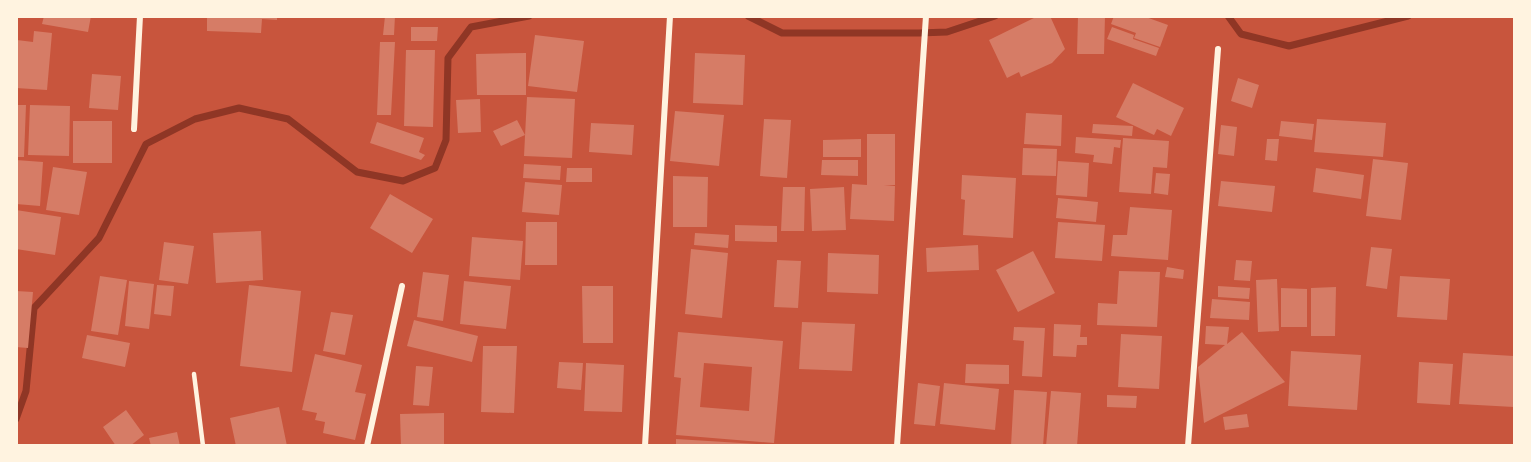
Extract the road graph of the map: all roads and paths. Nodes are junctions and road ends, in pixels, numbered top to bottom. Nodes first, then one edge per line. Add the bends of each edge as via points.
1 (140, 16) edge
2 (670, 16) edge
3 (926, 17) edge
4 (1218, 49) dead end
5 (134, 129) dead end
6 (402, 286) dead end
7 (194, 375) dead end
8 (203, 446) edge
9 (367, 446) edge
10 (645, 446) edge
11 (897, 446) edge
12 (1188, 446) edge

1 - 5 street
2 - 10 street
3 - 11 street
4 - 12 street
6 - 9 street
7 - 8 lane

